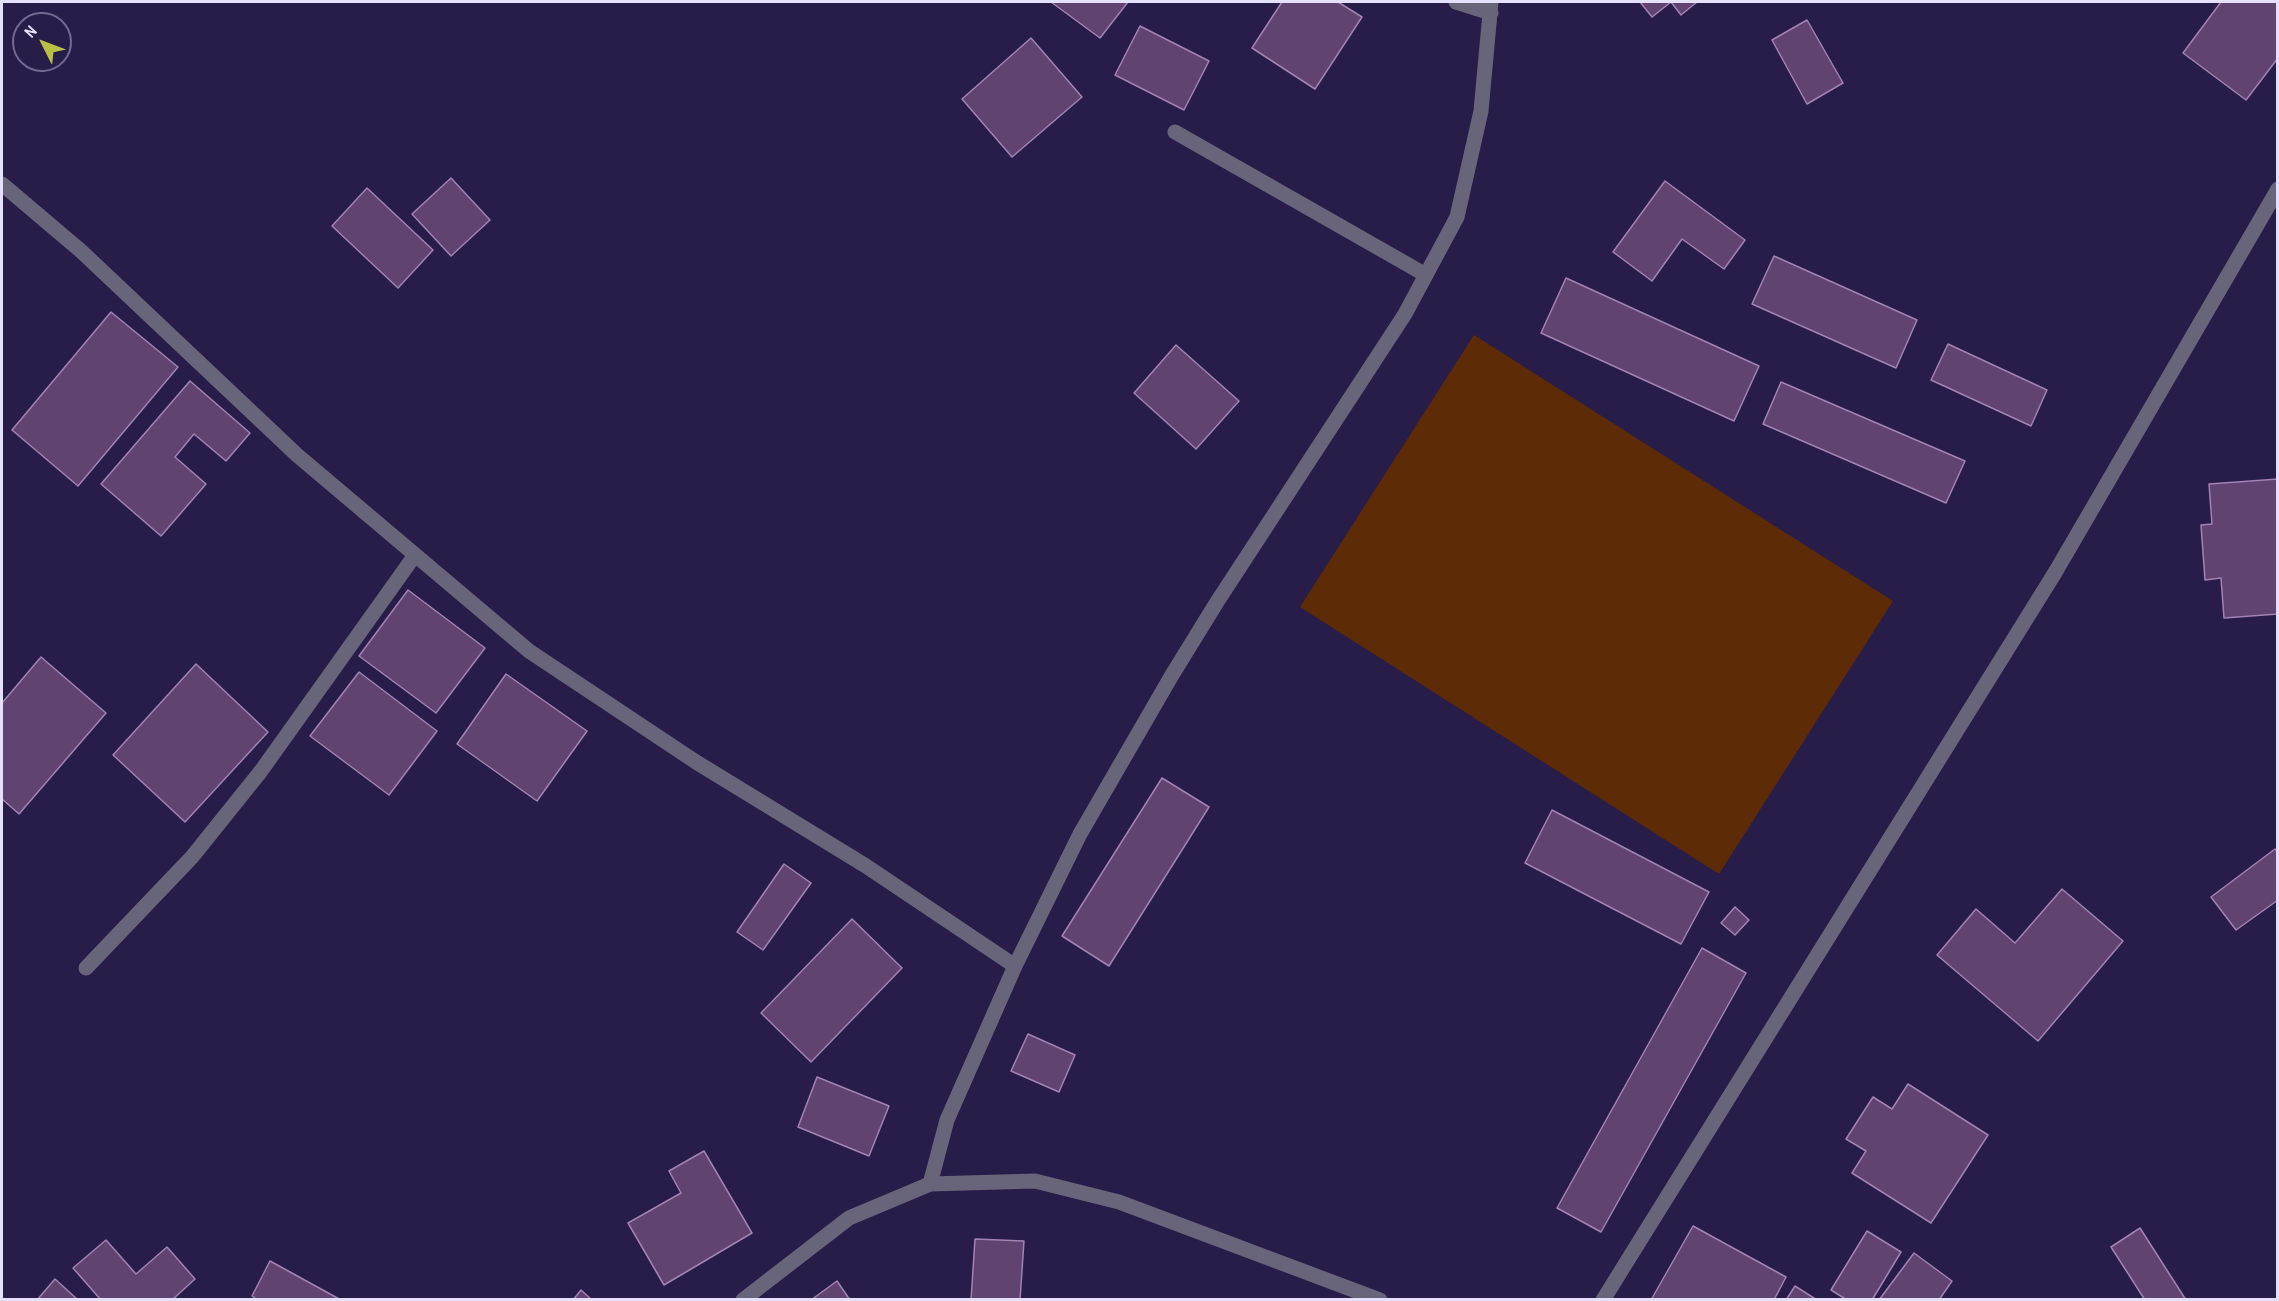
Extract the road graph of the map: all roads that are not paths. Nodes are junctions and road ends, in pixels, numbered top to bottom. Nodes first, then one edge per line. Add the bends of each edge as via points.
1 (1456, 2) edge
2 (1491, 7) edge
3 (1176, 132) dead end
4 (2, 184) edge
5 (2277, 189) edge
6 (1426, 276) junction
7 (415, 555) junction
8 (1015, 966) junction
9 (86, 968) dead end
10 (930, 1184) junction
11 (743, 1299) edge
12 (1380, 1299) edge
13 (1603, 1299) edge

1 - 2 street
2 - 6 street via 1481,111 1457,217
3 - 6 street
4 - 7 street via 81,251 297,455
5 - 13 street via 2056,571
6 - 8 street via 1172,675 1080,834
7 - 8 street via 529,651
7 - 9 street via 261,771 192,857
8 - 10 street via 947,1120
10 - 11 street via 849,1218
10 - 12 street via 1035,1181 1119,1202

